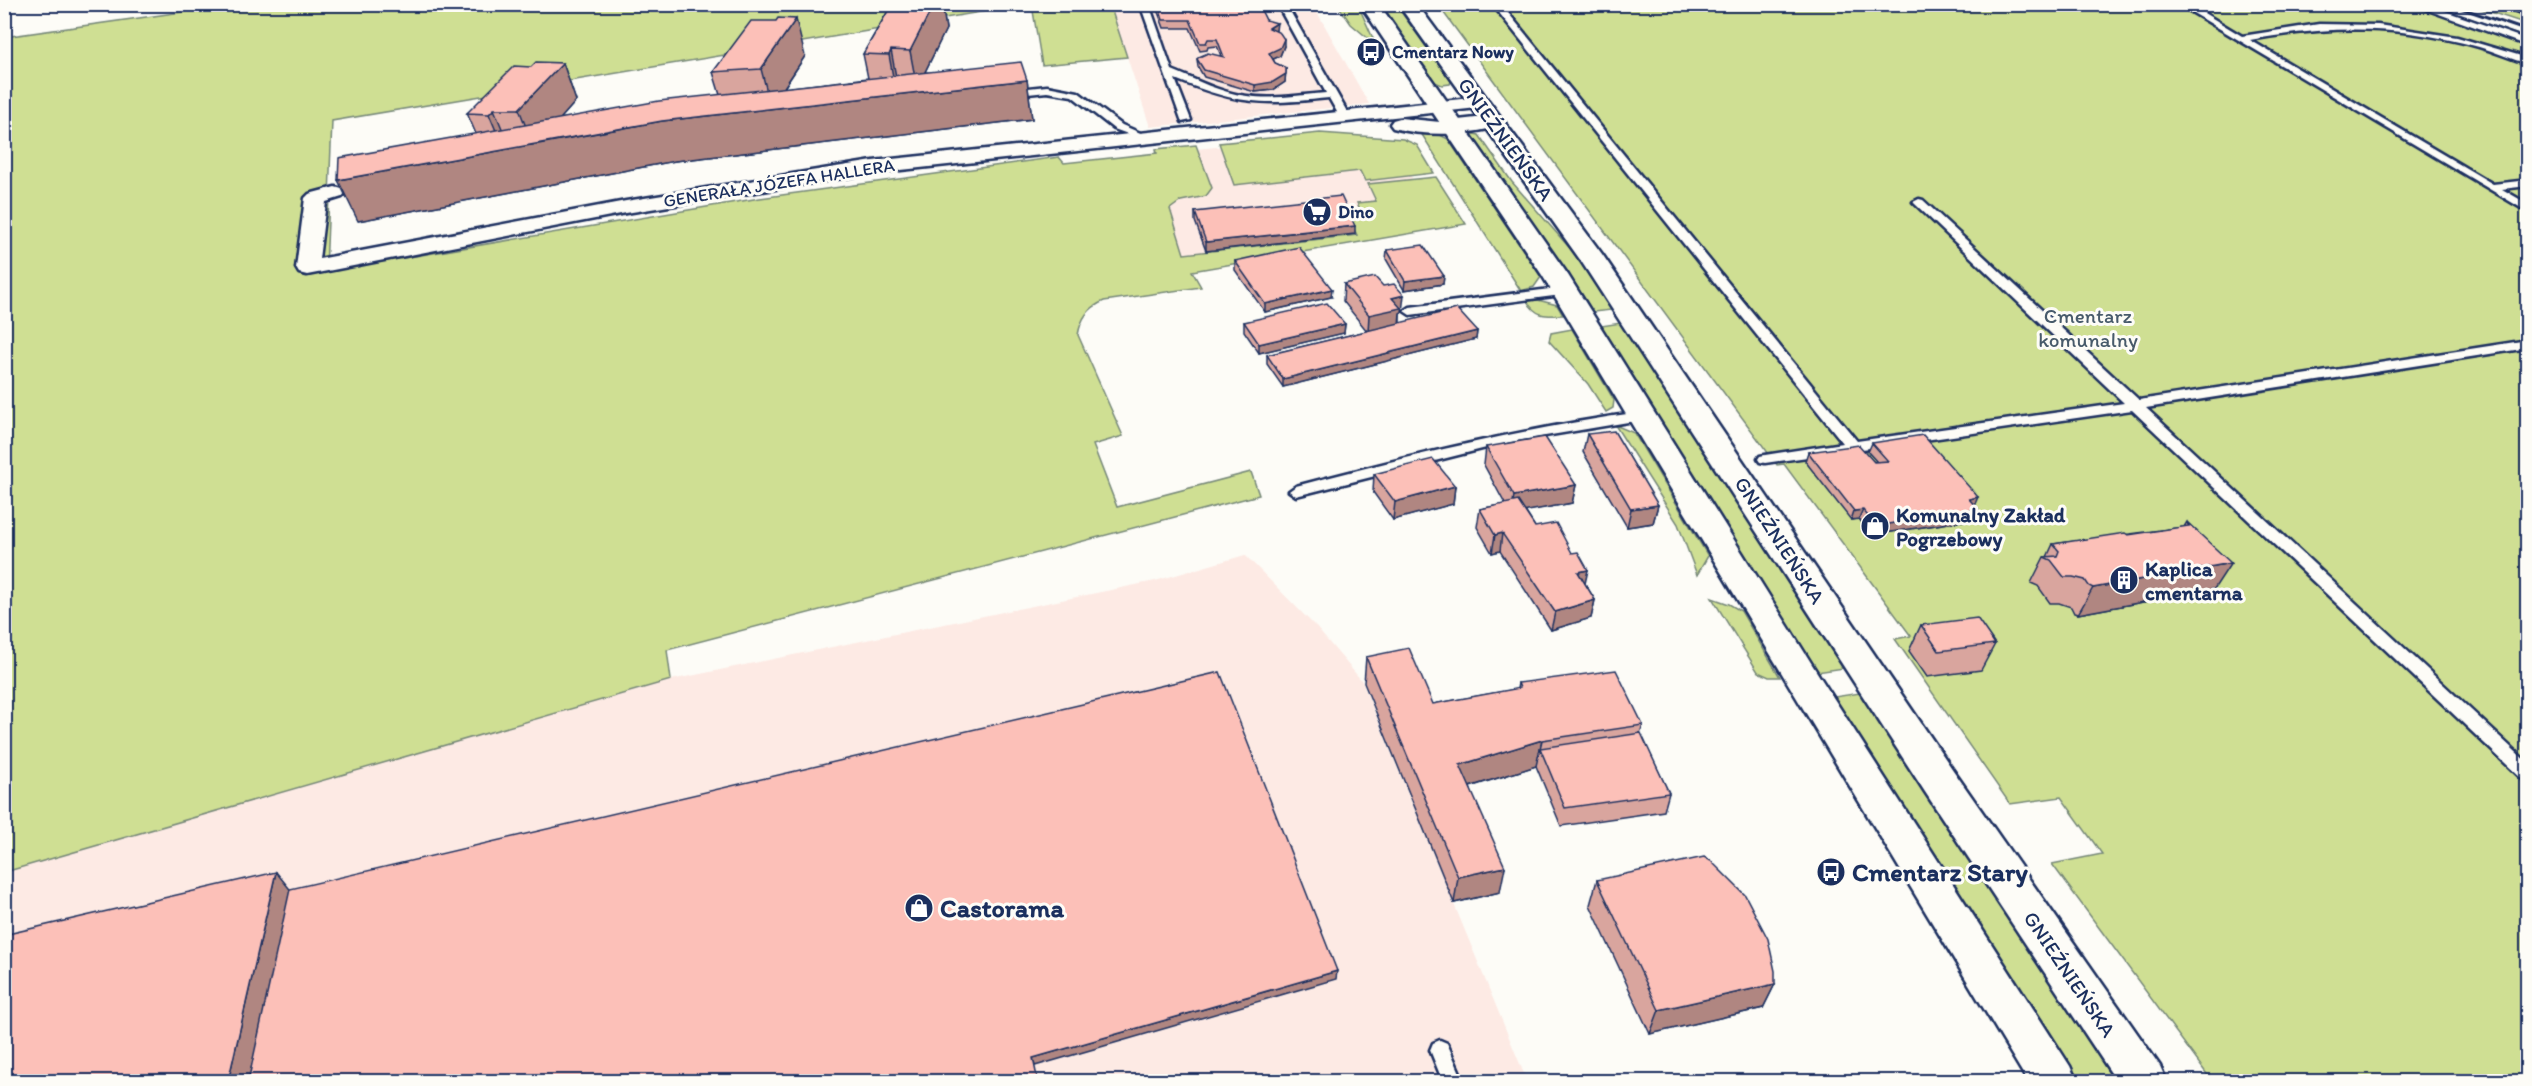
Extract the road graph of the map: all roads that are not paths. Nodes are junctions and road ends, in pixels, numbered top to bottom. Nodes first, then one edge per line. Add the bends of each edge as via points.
1 (1144, 4) edge
2 (1281, 4) edge
3 (1369, 4) edge
4 (1407, 4) edge
5 (1496, 4) edge
6 (2182, 4) edge
7 (2415, 4) edge
8 (2502, 4) edge
9 (2528, 13) edge
10 (2240, 39) junction
11 (2528, 43) edge
12 (2528, 61) edge
13 (1168, 72) junction
14 (999, 94) edge
15 (1332, 95) junction
16 (1487, 113) junction
17 (1345, 117) junction
18 (1447, 117) junction
19 (1186, 120) dead end
20 (1147, 138) junction
21 (2528, 183) edge
22 (2491, 187) junction
23 (339, 192) edge
24 (1919, 202) dead end
25 (2528, 209) edge
26 (1565, 291) junction
27 (1410, 310) dead end
28 (2528, 344) edge
29 (2136, 405) junction
30 (1641, 416) junction
31 (1852, 446) junction
32 (1765, 459) dead end
33 (1296, 491) dead end
34 (2528, 774) edge
35 (1440, 1050) dead end
36 (1454, 1082) edge
37 (2054, 1082) edge
38 (2144, 1082) edge

1 - 13 lane
2 - 15 lane
3 - 18 main road, GNIEŹNIEŃSKA
4 - 16 main road, GNIEŹNIEŃSKA
5 - 31 lane
6 - 10 lane
7 - 11 lane
8 - 9 lane
10 - 12 lane via 2331,26 2379,28 2430,34
10 - 22 lane
13 - 15 lane via 1249,100
13 - 19 lane
14 - 20 lane via 1047,89 1075,94 1118,127
15 - 17 lane
16 - 18 street, GENERAŁA JÓZEFA HALLERA
16 - 38 main road, GNIEŹNIEŃSKA via 1610,284
17 - 18 street, GENERAŁA JÓZEFA HALLERA via 1429,128
17 - 20 street, GENERAŁA JÓZEFA HALLERA
18 - 26 main road, GNIEŹNIEŃSKA
20 - 23 street, GENERAŁA JÓZEFA HALLERA via 873,167 626,207 307,268 316,198
21 - 22 lane
22 - 25 lane
24 - 29 lane
26 - 27 lane
26 - 30 main road, GNIEŹNIEŃSKA
28 - 29 lane
29 - 31 lane
29 - 34 lane
30 - 33 lane via 1438,452
30 - 37 main road, GNIEŹNIEŃSKA
31 - 32 lane
35 - 36 lane

